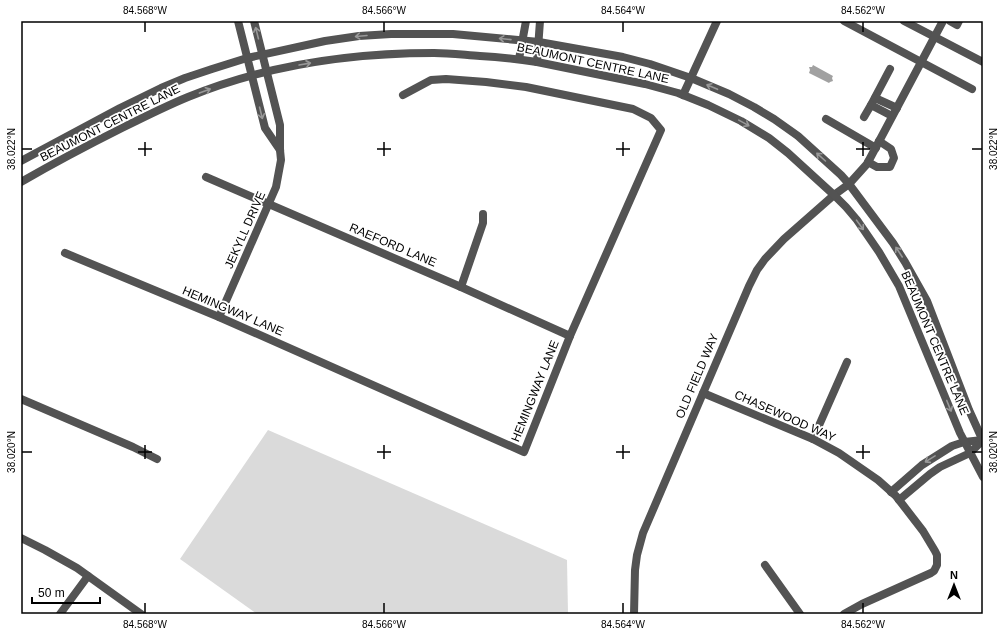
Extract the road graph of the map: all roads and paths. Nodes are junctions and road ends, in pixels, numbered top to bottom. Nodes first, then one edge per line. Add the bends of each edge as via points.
1 (238, 21) edge
2 (254, 21) edge
3 (526, 21) edge
4 (540, 21) edge
5 (716, 21) edge
6 (844, 21) edge
7 (904, 21) edge
8 (943, 21) edge
9 (950, 21) edge
10 (959, 21) edge
11 (934, 38) junction
12 (522, 40) junction
13 (539, 42) junction
14 (262, 54) junction
15 (247, 58) junction
16 (519, 59) junction
17 (537, 62) junction
18 (921, 62) junction
19 (983, 62) edge
20 (890, 69) dead end
21 (267, 71) junction
22 (251, 75) junction
23 (691, 78) junction
24 (972, 89) dead end
25 (403, 95) dead end
26 (683, 95) junction
27 (873, 102) junction
28 (897, 108) junction
29 (892, 116) junction
30 (864, 117) dead end
31 (826, 119) dead end
32 (878, 144) junction
33 (280, 150) junction
34 (21, 160) edge
35 (868, 162) junction
36 (206, 177) dead end
37 (21, 182) edge
38 (850, 184) junction
39 (834, 195) junction
40 (270, 204) junction
41 (483, 214) dead end
42 (65, 254) dead end
43 (460, 287) junction
44 (219, 317) junction
45 (570, 336) junction
46 (846, 362) dead end
47 (703, 393) junction
48 (21, 399) edge
49 (813, 439) junction
50 (983, 441) edge
51 (964, 442) junction
52 (970, 453) junction
53 (157, 459) dead end
54 (983, 477) edge
55 (890, 492) junction
56 (899, 500) junction
57 (21, 538) edge
58 (765, 564) dead end
59 (88, 576) junction
60 (60, 614) edge
61 (141, 614) edge
62 (634, 614) edge
63 (800, 614) edge
64 (844, 614) edge

1 - 15 street
14 -> 2 street, JEKYLL DRIVE
3 - 12 street
4 - 13 street
5 - 23 street
6 - 18 street
7 - 11 street
8 - 11 street
9 - 10 street via 957,25
11 - 18 street
11 - 19 street
12 - 13 street, BEAUMONT CENTRE LANE
12 -> 14 street, BEAUMONT CENTRE LANE via 453,34 385,34 325,41
12 - 16 street
13 - 17 street
13 - 23 street, BEAUMONT CENTRE LANE via 623,57
14 - 15 street, BEAUMONT CENTRE LANE
14 - 21 street, JEKYLL DRIVE
15 - 22 street
15 - 34 street, BEAUMONT CENTRE LANE via 161,88
16 - 17 street, BEAUMONT CENTRE LANE
21 -> 16 street, BEAUMONT CENTRE LANE via 336,59 391,54 436,53
17 - 26 street, BEAUMONT CENTRE LANE via 645,84
18 - 24 street
18 - 28 street
20 - 27 street
21 - 22 street, BEAUMONT CENTRE LANE
21 - 33 street, JEKYLL DRIVE via 280,125
22 -> 33 street via 265,128
37 -> 22 street, BEAUMONT CENTRE LANE via 150,114 188,97
23 - 26 street
38 -> 23 street, BEAUMONT CENTRE LANE via 798,136 774,119 729,94
25 - 45 street, HEMINGWAY LANE via 431,80 446,79 513,86 633,109 651,118 661,130
26 -> 39 street, BEAUMONT CENTRE LANE via 727,114 769,138
27 - 28 street
27 - 29 street
27 - 30 street
28 - 29 street
29 - 32 street
31 - 32 street
32 - 35 street
32 - 35 street via 891,149 894,158 890,167 877,167
33 - 40 street, JEKYLL DRIVE via 281,160 276,187
35 - 38 street, OLD FIELD WAY
36 - 40 street, RAEFORD LANE
38 - 39 street, OLD FIELD WAY
50 -> 38 street, BEAUMONT CENTRE LANE via 926,301 905,262
39 - 47 street, OLD FIELD WAY via 784,239 757,270
39 -> 51 street, BEAUMONT CENTRE LANE via 879,252 898,286
40 - 43 street, RAEFORD LANE
40 - 44 street, JEKYLL DRIVE
41 - 43 street via 483,223
42 - 44 street, HEMINGWAY LANE
43 - 45 street, RAEFORD LANE
44 - 45 street, HEMINGWAY LANE via 524,452
46 - 49 street
47 - 49 street, CHASEWOOD WAY
47 - 62 street, OLD FIELD WAY via 643,533 635,570
48 - 53 street
49 - 55 street, CHASEWOOD WAY via 860,467
50 - 51 street
50 - 52 street
51 - 52 street, BEAUMONT CENTRE LANE
51 -> 55 street via 952,446 922,465
52 - 54 street, BEAUMONT CENTRE LANE
52 - 56 street via 940,467
55 - 56 street, CHASEWOOD WAY
56 - 64 street, CHASEWOOD WAY via 935,551 937,565 931,574
57 - 59 street
58 - 63 street
59 - 60 street
59 - 61 street

